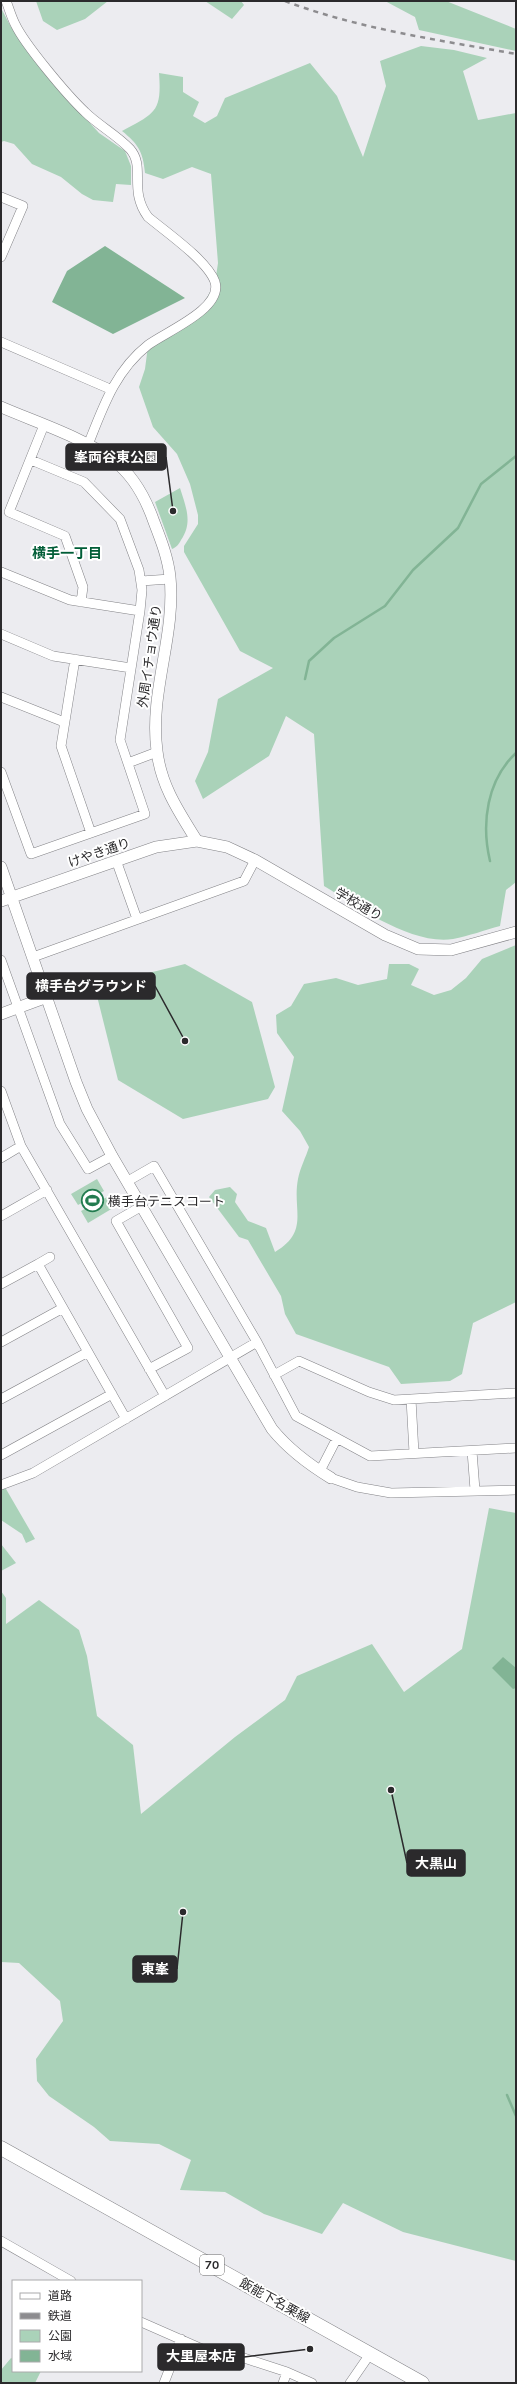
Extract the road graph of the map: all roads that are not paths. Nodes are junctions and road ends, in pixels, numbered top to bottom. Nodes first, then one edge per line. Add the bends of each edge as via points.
1 (6, 1) edge
2 (1, 197) edge
3 (3, 247) edge
4 (1, 257) edge
5 (1, 342) edge
6 (110, 389) junction
7 (1, 407) edge
8 (44, 425) junction
9 (88, 445) junction
10 (31, 460) junction
11 (1, 572) edge
12 (170, 579) junction
13 (142, 582) junction
14 (81, 602) junction
15 (140, 611) junction
16 (1, 634) edge
17 (75, 659) junction
18 (131, 668) junction
19 (1, 697) edge
20 (64, 722) junction
21 (157, 752) junction
22 (128, 763) junction
23 (1, 772) edge
24 (91, 833) junction
25 (197, 841) junction
26 (116, 860) junction
27 (255, 860) junction
28 (1, 867) edge
29 (12, 898) junction
30 (1, 901) edge
31 (137, 919) junction
32 (516, 932) edge
33 (33, 957) junction
34 (1, 960) edge
35 (47, 997) junction
36 (18, 1007) junction
37 (1, 1014) edge
38 (2, 1096) edge
39 (21, 1146) junction
40 (112, 1156) junction
41 (1, 1158) edge
42 (128, 1182) junction
43 (47, 1190) junction
44 (142, 1206) junction
45 (1, 1216) edge
46 (50, 1257) dead end
47 (38, 1264) junction
48 (1, 1284) edge
49 (63, 1308) junction
50 (1, 1342) edge
51 (257, 1342) junction
52 (88, 1352) junction
53 (229, 1358) junction
54 (149, 1369) junction
55 (274, 1375) junction
56 (516, 1393) edge
57 (112, 1394) junction
58 (165, 1396) junction
59 (1, 1399) edge
60 (411, 1399) junction
61 (126, 1419) junction
62 (337, 1438) junction
63 (516, 1448) edge
64 (472, 1451) junction
65 (414, 1454) junction
66 (1, 1455) edge
67 (320, 1471) junction
68 (331, 1478) joint
69 (1, 1485) edge
70 (475, 1490) junction
71 (516, 1490) edge
72 (1, 2148) edge
73 (1, 2241) edge
74 (69, 2280) edge
75 (142, 2322) edge
76 (181, 2339) junction
77 (370, 2354) junction
78 (287, 2372) junction
79 (164, 2383) edge
80 (283, 2383) edge
81 (312, 2383) edge
82 (350, 2383) edge
83 (422, 2383) edge

1 - 6 street via 19,31 79,105 130,149 138,170 136,191 141,207 148,217 208,268 215,283 211,302 198,314 134,357
2 - 3 street via 23,206
3 - 4 street
5 - 6 street
6 - 9 street
7 - 8 street, 外周イチョウ通り
8 - 9 street, 外周イチョウ通り
8 - 10 street
9 - 12 street, 外周イチョウ通り via 124,470 138,487 165,553
10 - 13 street via 84,482 120,519
10 - 14 street via 9,512 65,536 83,587
11 - 14 street
12 - 13 street
12 - 21 street, 外周イチョウ通り via 170,611 155,710
13 - 15 street
14 - 15 street
15 - 18 street
16 - 17 street via 53,656
17 - 18 street
17 - 20 street
18 - 22 street via 120,740
19 - 20 street
20 - 24 street via 61,746
21 - 22 street
21 - 25 street, 外周イチョウ通り via 161,774 169,795
22 - 24 street via 145,814
23 - 24 street via 31,854
25 - 26 street, けやき通り via 171,844
25 - 27 street, 学校通り via 227,847
26 - 29 street, けやき通り
26 - 31 street
27 - 31 street via 244,880
27 - 32 street, 学校通り via 385,935 418,948 451,950
28 - 29 street
29 - 30 street, けやき通り
29 - 33 street
31 - 33 street
33 - 35 street
34 - 36 street
35 - 36 street
35 - 40 street via 87,1109
36 - 37 street
36 - 40 street via 60,1124 88,1169
38 - 39 street
39 - 41 street
39 - 43 street
40 - 42 street
42 - 44 street
42 - 51 street via 154,1166
43 - 45 street
43 - 54 street
44 - 53 street
44 - 54 street via 116,1221 188,1348
46 - 47 street
47 - 48 street
47 - 49 street
49 - 50 street
49 - 52 street
51 - 53 street
51 - 55 street
52 - 57 street
52 - 59 street
53 - 58 street
53 - 67 street via 272,1429 286,1446
54 - 58 street
55 - 60 street via 299,1361 369,1392 394,1400
55 - 62 street via 296,1416
56 - 60 street
57 - 61 street
57 - 66 street
58 - 61 street
60 - 65 street
61 - 69 street via 33,1473
62 - 65 street via 370,1456
62 - 67 street
63 - 64 street
64 - 65 street
64 - 70 street
67 - 68 street
68 - 70 street via 357,1487 391,1493
70 - 71 street
72 - 77 main road, 飯能下名栗線 / 70
73 - 74 street
75 - 76 street
76 - 78 street via 207,2351 244,2358
76 - 79 street
77 - 82 street
77 - 83 main road, 飯能下名栗線 / 70
78 - 80 street
78 - 81 street

